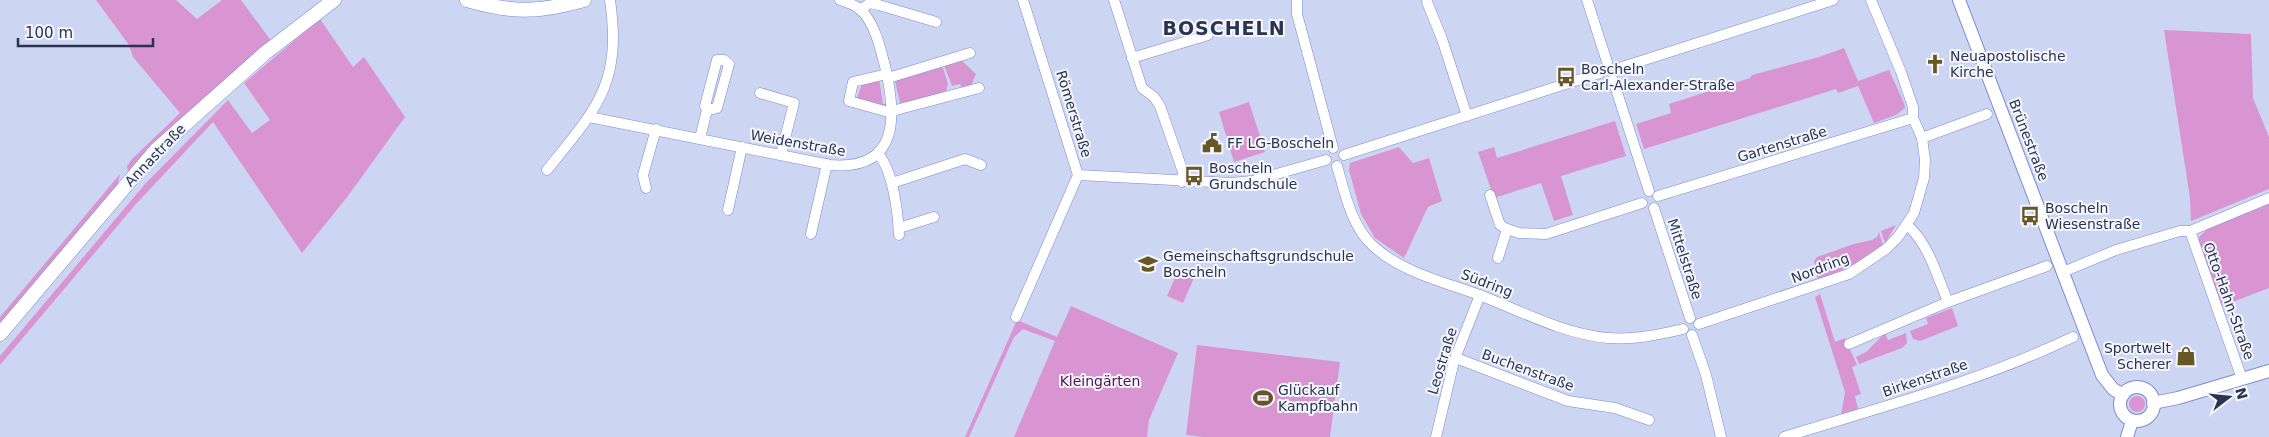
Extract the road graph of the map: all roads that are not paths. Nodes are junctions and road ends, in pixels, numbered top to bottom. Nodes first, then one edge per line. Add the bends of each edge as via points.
1 (334, 0) edge
2 (467, 0) edge
3 (584, 0) edge
4 (610, 0) edge
5 (840, 0) edge
6 (1023, 0) edge
7 (1114, 0) edge
8 (1297, 0) edge
9 (1587, 0) edge
10 (1833, 0) edge
11 (1871, 0) edge
12 (1959, 0) edge
13 (1428, 2) dead end
14 (860, 10) junction
15 (936, 22) dead end
16 (1208, 35) dead end
17 (970, 53) dead end
18 (1132, 58) junction
19 (1607, 62) junction
20 (1618, 68) junction
21 (1600, 72) junction
22 (887, 76) junction
23 (1613, 80) junction
24 (979, 88) dead end
25 (760, 93) dead end
26 (707, 110) dead end
27 (892, 112) junction
28 (1987, 114) dead end
29 (1467, 116) junction
30 (589, 117) junction
31 (1913, 118) junction
32 (656, 129) junction
33 (700, 138) junction
34 (1922, 138) junction
35 (742, 147) junction
36 (1333, 148) junction
37 (781, 154) junction
38 (878, 154) junction
39 (1344, 155) junction
40 (1326, 160) junction
41 (827, 164) junction
42 (981, 165) dead end
43 (1337, 166) junction
44 (547, 170) dead end
45 (1078, 175) junction
46 (1182, 182) junction
47 (892, 183) junction
48 (646, 188) dead end
49 (1654, 194) junction
50 (1490, 195) dead end
51 (2269, 198) edge
52 (1642, 203) junction
53 (1654, 208) junction
54 (728, 210) dead end
55 (934, 217) dead end
56 (1906, 225) junction
57 (1507, 229) junction
58 (2190, 231) junction
59 (811, 234) dead end
60 (1498, 258) dead end
61 (2047, 266) dead end
62 (2063, 272) junction
63 (1480, 295) junction
64 (1948, 302) junction
65 (1016, 317) dead end
66 (1690, 318) junction
67 (1699, 324) junction
68 (1683, 329) junction
69 (0, 334) edge
70 (1692, 334) junction
71 (2073, 337) dead end
72 (1849, 344) dead end
73 (1456, 358) junction
74 (2269, 372) edge
75 (2242, 379) junction
76 (2123, 395) junction
77 (2153, 403) junction
78 (1650, 420) dead end
79 (2132, 421) junction
80 (1436, 437) edge
81 (1721, 437) edge
82 (1784, 437) edge
83 (2127, 437) edge

1 - 69 main road, Annastraße via 265,54 156,150
2 - 3 main road via 519,11
4 - 30 street via 613,55 605,86
5 - 14 street
6 - 45 street, Römerstraße
7 - 18 street
8 - 36 street via 1297,14
9 - 19 street
10 - 20 street
11 - 31 street, Nordring via 1907,90
12 - 62 street, Brünestraße
13 - 29 street
14 - 15 street via 870,3 878,4
14 - 22 street via 874,31
16 - 18 street
17 - 22 street
18 - 46 street via 1142,88 1160,106 1183,172
19 - 20 street
19 - 21 street via 1601,65
20 - 23 street via 1618,75
21 - 23 street via 1605,79
21 - 29 street
22 - 27 street
22 - 27 street via 853,82 849,101
23 - 49 street
24 - 27 street
25 - 37 street via 794,103
26 - 33 street
27 - 38 street via 892,125
28 - 34 street
29 - 39 street
30 - 32 street, Weidenstraße
30 - 44 street
31 - 34 street, Nordring
31 - 49 street, Gartenstraße
32 - 33 street, Weidenstraße
32 - 48 street via 643,175
33 - 35 street, Weidenstraße
34 - 56 street, Nordring via 1924,178 1920,197
35 - 37 street, Weidenstraße
35 - 54 street
36 - 39 street
36 - 40 street
37 - 41 street, Weidenstraße
38 - 41 street, Weidenstraße via 848,167
38 - 47 street
39 - 43 street via 1342,163
40 - 43 street
40 - 46 street via 1252,181 1218,184
41 - 59 street
42 - 47 street via 965,159
43 - 63 street, Südring via 1356,222 1372,244 1406,268
45 - 46 street
45 - 65 street, Römerstraße
47 - 55 street via 899,232
49 - 52 street via 1643,196
49 - 53 street via 1659,203
50 - 57 street via 1500,225
51 - 58 street
52 - 53 street via 1647,208
52 - 57 street via 1546,234
53 - 66 street, Mittelstraße
56 - 64 street via 1923,243
56 - 67 street, Nordring via 1882,253 1849,274
57 - 60 street
58 - 62 street via 2116,250
58 - 75 street, Otto-Hahn-Straße
61 - 64 street
62 - 76 street, Brünestraße via 2102,375 2113,389
63 - 68 street, Südring via 1561,328 1592,336 1630,338
63 - 73 street, Leostraße
64 - 72 street
66 - 67 street, Mittelstraße
66 - 68 street, Mittelstraße via 1684,322
67 - 70 street via 1697,332
68 - 70 street
70 - 81 street via 1711,391
71 - 82 street, Birkenstraße via 1966,379
73 - 78 street, Buchenstraße via 1568,401 1615,408
73 - 80 street, Leostraße
74 - 75 street
75 - 77 street
76 - 77 street via 2131,389 2141,388 2149,393
76 - 79 street via 2121,410
77 - 79 street via 2147,417
79 - 83 street

